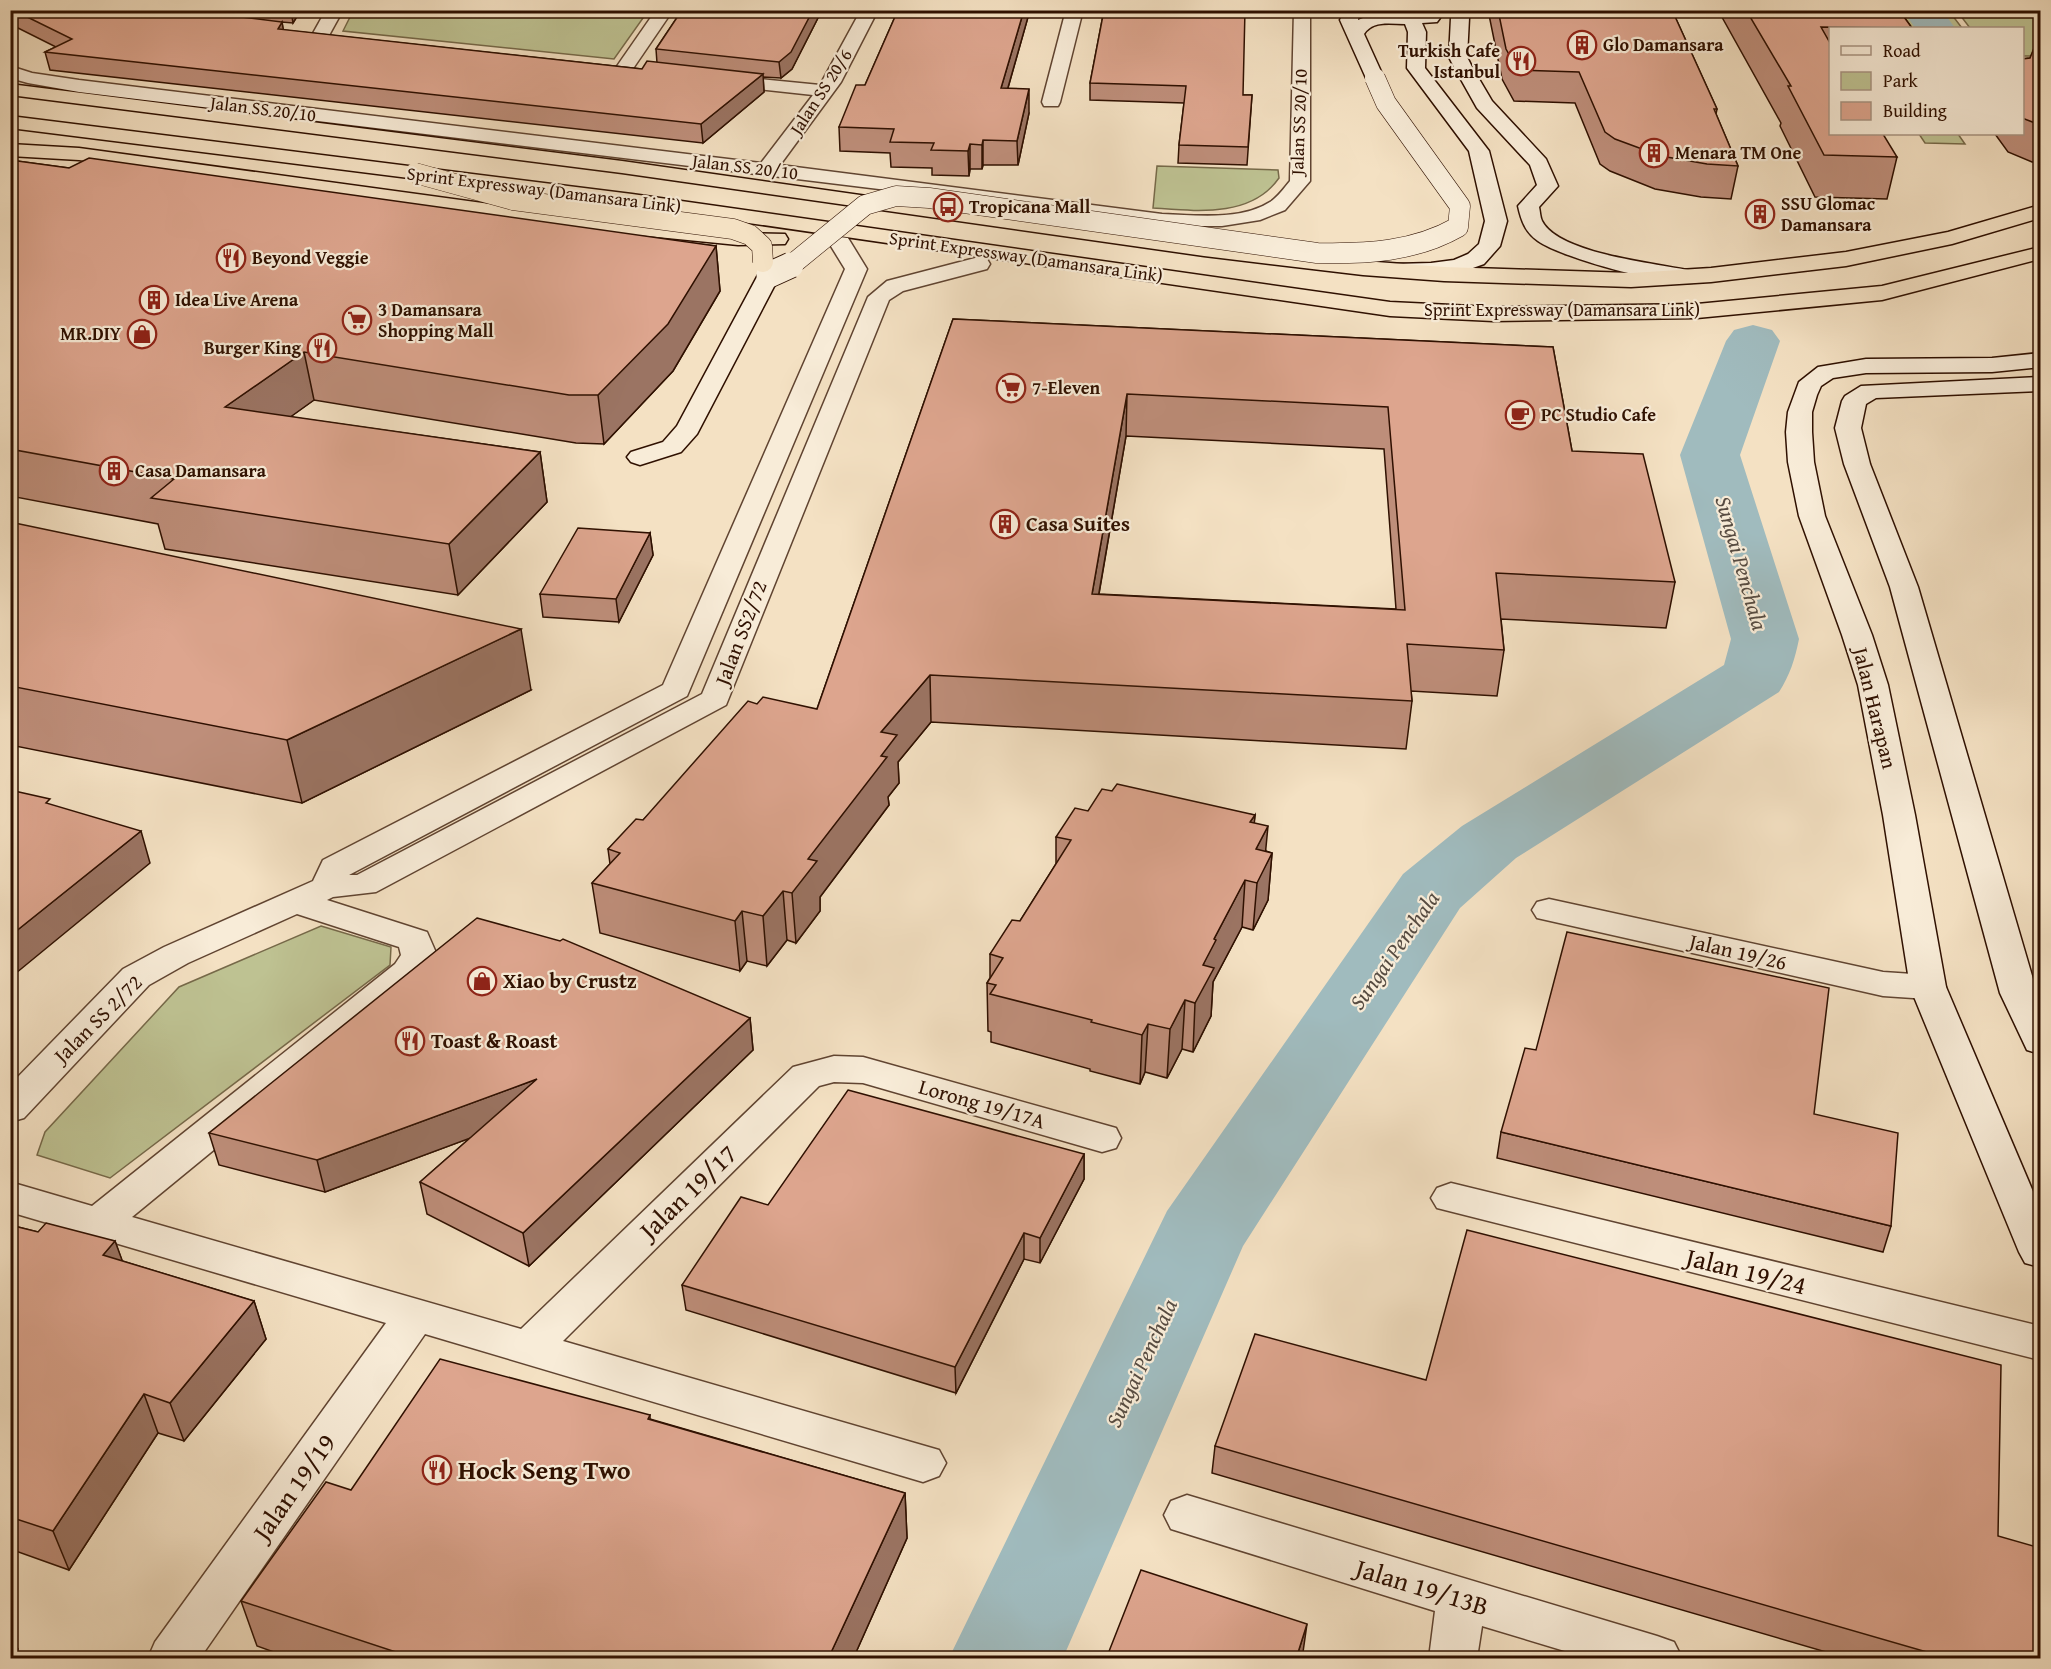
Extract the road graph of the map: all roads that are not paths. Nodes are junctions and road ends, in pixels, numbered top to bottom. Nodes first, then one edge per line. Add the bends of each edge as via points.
1 (335, 10) edge
2 (665, 10) edge
3 (870, 10) edge
4 (1075, 10) edge
5 (1302, 10) edge
6 (1357, 10) edge
7 (1411, 14) edge
8 (1459, 14) edge
9 (299, 33) edge
10 (321, 35) junction
11 (1355, 35) junction
12 (343, 38) edge
13 (10, 71) edge
14 (645, 71) edge
15 (699, 77) edge
16 (10, 89) edge
17 (826, 91) junction
18 (1051, 102) dead end
19 (10, 107) edge
20 (10, 122) edge
21 (10, 142) edge
22 (10, 150) edge
23 (1479, 151) junction
24 (79, 154) junction
25 (767, 169) junction
26 (415, 173) junction
27 (955, 193) junction
28 (640, 194) junction
29 (1528, 207) junction
30 (930, 212) junction
31 (2040, 212) edge
32 (2040, 232) edge
33 (840, 243) junction
34 (2040, 253) edge
35 (979, 264) junction
36 (1363, 268) junction
37 (1124, 271) junction
38 (2040, 272) edge
39 (769, 274) junction
40 (1690, 277) junction
41 (1882, 292) junction
42 (2040, 360) edge
43 (2040, 384) edge
44 (640, 458) dead end
45 (571, 745) junction
46 (600, 760) junction
47 (420, 823) junction
48 (448, 840) junction
49 (312, 894) junction
50 (1549, 910) dead end
51 (1928, 987) junction
52 (2029, 993) edge
53 (2040, 1041) edge
54 (863, 1070) joint
55 (10, 1109) edge
56 (1102, 1138) dead end
57 (10, 1197) edge
58 (1451, 1198) dead end
59 (98, 1223) junction
60 (2040, 1252) edge
61 (415, 1315) junction
62 (2040, 1343) edge
63 (529, 1348) junction
64 (923, 1463) dead end
65 (1187, 1515) dead end
66 (1461, 1599) junction
67 (172, 1659) edge
68 (1453, 1659) edge
69 (1657, 1659) edge

1 - 10 street
2 - 14 street via 618,68
3 - 17 street, Jalan SS 20/6
4 - 18 street
5 - 27 street, Jalan SS 20/10 via 1300,181 1277,206 1245,217 1209,222 1162,220
6 - 11 street via 1349,20
7 - 8 street
7 - 11 street via 1373,19 1362,24
7 - 23 street via 1418,32 1416,68
8 - 29 street via 1458,57 1462,68 1484,104 1539,163 1548,186
9 - 10 street
10 - 12 street
11 - 39 street, bridge via 1386,104 1460,206 1458,227 1444,236 1398,250 1362,254 1317,252 898,196 871,202 784,270
13 - 25 street, Jalan SS 20/10 via 28,78 79,86
15 - 17 street
16 - 30 highway via 622,167
17 - 25 street, Jalan SS 20/6
19 - 28 highway, Sprint Expressway (Damansara Link)
20 - 26 highway, Sprint Expressway (Damansara Link)
21 - 24 highway
22 - 24 highway
23 - 29 street via 1496,165 1516,200
23 - 36 street via 1496,220 1489,246 1476,259 1459,266 1431,270
24 - 33 highway via 607,226 738,239
25 - 27 street, Jalan SS 20/10
26 - 28 highway, Sprint Expressway (Damansara Link), bridge
26 - 39 highway, bridge via 513,200 733,229 762,246 762,268
27 - 30 street
28 - 32 highway, Sprint Expressway (Damansara Link) via 1381,289 1668,292 1824,277
28 - 37 highway, Sprint Expressway (Damansara Link)
29 - 40 street via 1533,225 1560,245 1618,264
30 - 36 highway
31 - 40 highway via 1952,238 1846,259
33 - 35 highway
33 - 45 street, Jalan SS2/72 via 856,269 676,690
34 - 41 highway, Sprint Expressway (Damansara Link)
35 - 37 highway via 1088,274
35 - 46 street, Jalan SS2/72 via 895,286 879,297 715,699
36 - 40 highway via 1572,279
37 - 41 highway, Sprint Expressway (Damansara Link) via 1390,309 1493,314 1697,311
38 - 41 highway
39 - 44 street via 688,429 672,447
42 - 51 street, Jalan Harapan via 1992,365 1866,366 1826,372 1811,382 1800,412 1801,462 1812,516 1873,685
43 - 52 street via 1870,391 1854,402 1848,428 1857,464 1904,587
45 - 46 street
45 - 47 street, Jalan SS2/72
46 - 48 street, Jalan SS2/72
47 - 48 street
47 - 49 street, Jalan SS2/72 via 334,867
48 - 49 street, Jalan SS2/72 via 364,885
49 - 55 street, Jalan SS 2/72 via 136,977
49 - 59 street via 415,940 419,955 408,972
50 - 51 street, Jalan 19/26 via 1882,984
51 - 60 street, Jalan Harapan
52 - 53 street
54 - 56 street, Lorong 19/17A
54 - 63 street, Jalan 19/17 via 834,1069 806,1076
57 - 59 street
58 - 62 street, Jalan 19/24
59 - 61 street
61 - 63 street
61 - 67 street, Jalan 19/19
63 - 64 street
65 - 66 street, Jalan 19/13B
66 - 68 street
66 - 69 street, Jalan 19/13B

